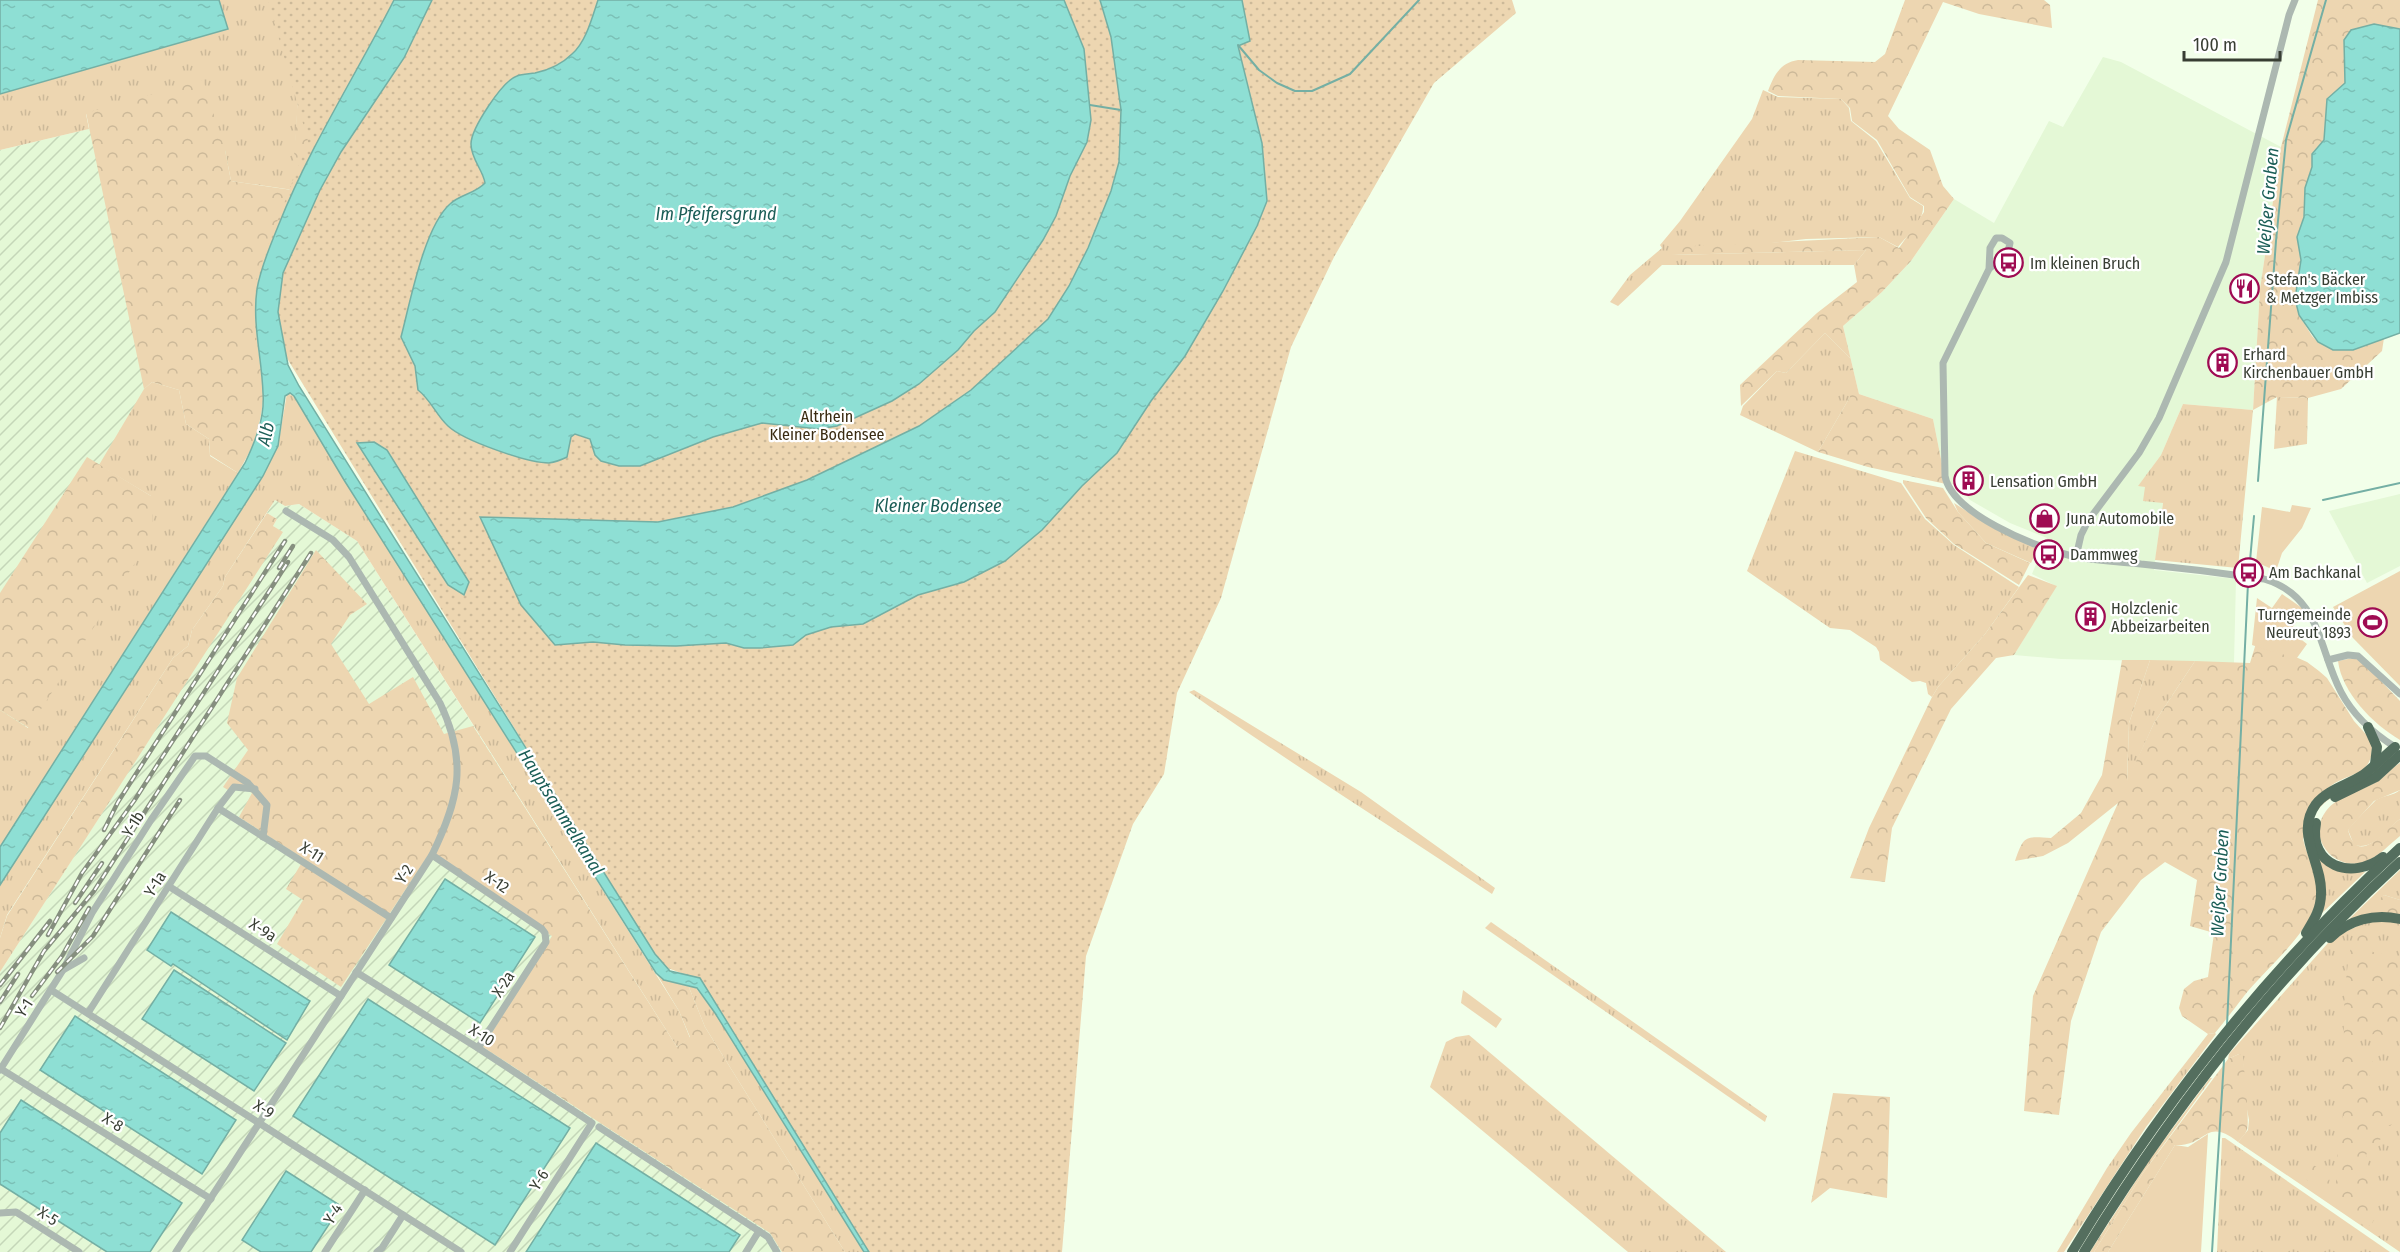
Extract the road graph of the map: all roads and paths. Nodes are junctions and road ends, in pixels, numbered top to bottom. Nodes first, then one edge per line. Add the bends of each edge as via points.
1 (2295, 0) edge
2 (1989, 269) dead end
3 (286, 511) dead end
4 (2076, 557) junction
5 (2328, 660) junction
6 (2400, 694) edge
7 (2368, 727) junction
8 (2397, 751) edge
9 (2375, 764) junction
10 (255, 789) junction
11 (218, 808) junction
12 (263, 837) junction
13 (2400, 847) edge
14 (432, 855) junction
15 (2400, 862) edge
16 (170, 887) junction
17 (391, 918) junction
18 (2400, 920) edge
19 (545, 933) joint
20 (2298, 948) junction
21 (84, 958) dead end
22 (2298, 965) junction
23 (63, 970) junction
24 (356, 972) junction
25 (51, 990) junction
26 (341, 996) junction
27 (88, 1013) junction
28 (2223, 1044) junction
29 (478, 1048) junction
30 (0, 1069) edge
31 (260, 1123) junction
32 (595, 1125) junction
33 (365, 1190) junction
34 (211, 1199) junction
35 (0, 1213) edge
36 (403, 1215) junction
37 (759, 1231) junction
38 (79, 1252) edge
39 (176, 1252) edge
40 (325, 1252) edge
41 (377, 1252) edge
42 (461, 1252) edge
43 (510, 1252) edge
44 (746, 1252) edge
45 (777, 1252) edge
46 (2072, 1252) edge
47 (2084, 1252) edge

1 - 4 street via 2226,262 2146,442 2083,530
2 - 4 street via 1942,367 1946,484 1959,501 1994,524
3 - 14 street, Y-2 via 333,540 349,557 449,722 458,756 456,786 448,822
4 - 5 street via 2276,583 2302,602
5 - 6 street via 2358,656
5 - 7 street via 2342,694
7 - 8 street
7 - 9 highway via 2377,747
8 - 9 highway
8 - 13 highway via 2376,777 2330,801 2318,816 2314,831 2326,859 2348,870 2372,865
9 - 20 highway via 2326,794 2312,813 2308,839 2321,893 2314,920
10 - 11 street, Y-1a via 234,787
10 - 12 street via 267,805
10 - 23 street, Y-1b via 206,756 190,759 92,913
11 - 12 street, X-11
11 - 16 street, Y-1a
12 - 17 street, X-11
13 - 20 highway
14 - 17 street, Y-2
14 - 19 street, X-12
15 - 22 highway
16 - 26 street, X-9a
16 - 27 street, Y-1a
17 - 24 street, Y-2
18 - 22 highway via 2371,917 2351,923
19 - 29 street, X-2a via 546,942
20 - 28 highway via 2228,1029
21 - 23 street, Y-1b
22 - 28 highway
23 - 25 street, Y-1b
24 - 26 street, Y-2
24 - 29 street, X-10
25 - 27 street, X-9
25 - 30 street, Y-1
26 - 31 street, Y-2
27 - 31 street, X-9
28 - 46 highway via 2135,1153
28 - 47 highway via 2218,1058 2142,1161
29 - 32 street, X-10
30 - 34 street, X-8
31 - 33 street, X-9
31 - 34 street, Y-2
32 - 37 street, X-10
32 - 43 street, Y-6
33 - 36 street, X-9
33 - 40 street, Y-4
34 - 39 street, Y-2
35 - 38 street, X-5 via 16,1212
36 - 41 street
36 - 42 street, X-9
37 - 44 street
37 - 45 street, X-10

